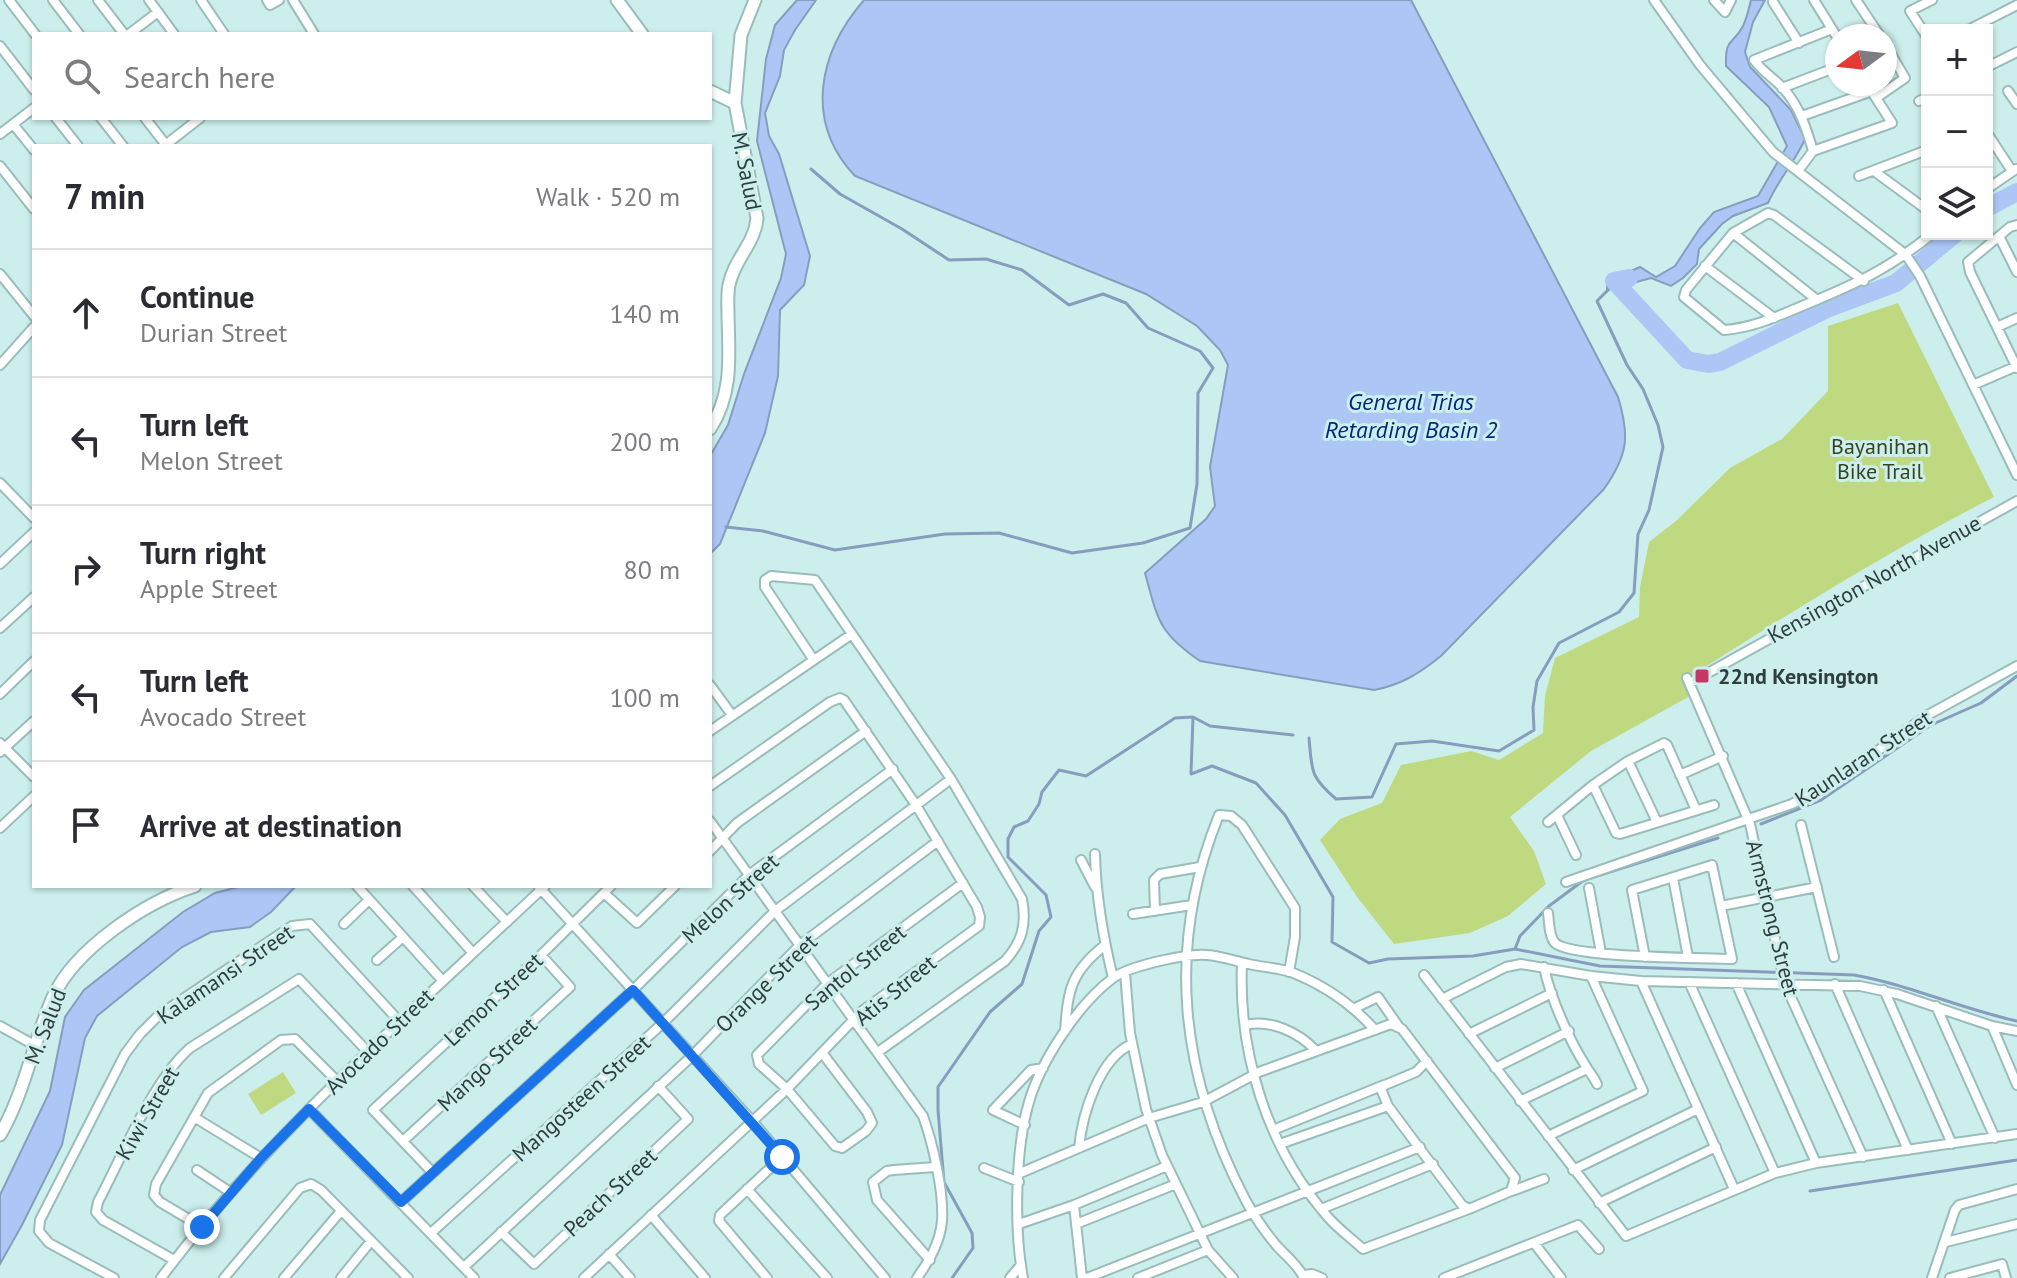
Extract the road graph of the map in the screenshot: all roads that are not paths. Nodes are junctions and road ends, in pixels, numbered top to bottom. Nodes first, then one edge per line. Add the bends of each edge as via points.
1 (8, 0) edge
2 (53, 0) edge
3 (98, 0) edge
4 (149, 0) edge
5 (201, 0) edge
6 (267, 0) edge
7 (279, 0) edge
8 (293, 0) edge
9 (617, 0) edge
10 (755, 0) edge
11 (1654, 0) edge
12 (1714, 0) edge
13 (1731, 0) edge
14 (1814, 0) edge
15 (1856, 0) edge
16 (1932, 0) edge
17 (1773, 2) edge
18 (0, 5) edge
19 (2017, 5) edge
20 (158, 12) junction
21 (1829, 24) edge
22 (1872, 24) edge
23 (1980, 24) edge
24 (1921, 28) edge
25 (33, 32) edge
26 (77, 32) edge
27 (125, 32) edge
28 (130, 32) edge
29 (173, 32) edge
30 (223, 32) edge
31 (313, 32) edge
32 (635, 32) edge
33 (1825, 36) edge
34 (1799, 43) junction
35 (0, 46) edge
36 (2017, 52) edge
37 (1897, 64) edge
38 (1993, 64) edge
39 (1825, 72) edge
40 (1897, 84) edge
41 (32, 87) edge
42 (1782, 88) junction
43 (2008, 91) dead end
44 (712, 92) edge
45 (1858, 96) edge
46 (1875, 96) edge
47 (735, 103) junction
48 (2017, 104) edge
49 (32, 110) edge
50 (1802, 116) junction
51 (58, 120) edge
52 (103, 120) edge
53 (146, 120) edge
54 (194, 120) edge
55 (13, 124) junction
56 (0, 134) edge
57 (1993, 141) edge
58 (76, 144) edge
59 (121, 144) edge
60 (164, 144) edge
61 (167, 144) edge
62 (32, 148) edge
63 (1813, 151) junction
64 (1921, 155) edge
65 (0, 166) edge
66 (1796, 169) junction
67 (2014, 170) edge
68 (1874, 171) junction
69 (1859, 176) dead end
70 (1993, 185) edge
71 (32, 206) edge
72 (1921, 206) edge
73 (2017, 225) edge
74 (1733, 233) junction
75 (1999, 236) junction
76 (1925, 240) edge
77 (1907, 257) junction
78 (1705, 266) junction
79 (2017, 272) edge
80 (0, 274) edge
81 (1864, 281) junction
82 (1817, 300) junction
83 (32, 314) edge
84 (1774, 318) junction
85 (2017, 318) edge
86 (1997, 327) junction
87 (32, 329) edge
88 (0, 365) edge
89 (2017, 367) edge
90 (1973, 385) junction
91 (712, 425) edge
92 (2017, 475) edge
93 (2, 489) edge
94 (2017, 501) edge
95 (32, 516) edge
96 (32, 534) edge
97 (0, 564) edge
98 (32, 599) edge
99 (0, 628) edge
100 (852, 634) junction
101 (813, 659) junction
102 (32, 663) edge
103 (2017, 666) edge
104 (1688, 680) joint
105 (712, 688) edge
106 (0, 694) edge
107 (732, 715) junction
108 (32, 723) edge
109 (712, 730) edge
110 (866, 731) junction
111 (1, 748) edge
112 (1723, 756) junction
113 (1628, 761) junction
114 (893, 769) junction
115 (32, 775) edge
116 (1680, 775) junction
117 (951, 779) junction
118 (712, 785) edge
119 (1593, 785) junction
120 (32, 798) edge
121 (916, 805) junction
122 (1714, 805) dead end
123 (1696, 810) junction
124 (1557, 815) junction
125 (1749, 820) junction
126 (1548, 822) dead end
127 (1657, 822) junction
128 (712, 824) edge
129 (1801, 825) dead end
130 (0, 828) edge
131 (723, 839) junction
132 (938, 841) junction
133 (712, 849) edge
134 (1095, 854) dead end
135 (1576, 855) dead end
136 (1081, 860) dead end
137 (1200, 867) junction
138 (749, 875) junction
139 (1673, 878) junction
140 (1566, 882) dead end
141 (963, 883) junction
142 (1817, 887) junction
143 (359, 888) edge
144 (415, 888) edge
145 (475, 888) edge
146 (540, 888) edge
147 (542, 888) edge
148 (673, 888) edge
149 (1589, 888) dead end
150 (177, 889) edge
151 (608, 890) edge
152 (1097, 892) junction
153 (1766, 897) junction
154 (369, 900) junction
155 (1192, 905) junction
156 (1721, 906) junction
157 (775, 911) junction
158 (1155, 911) junction
159 (1548, 913) dead end
160 (1133, 914) dead end
161 (507, 922) junction
162 (344, 924) dead end
163 (573, 924) junction
164 (403, 937) junction
165 (800, 945) junction
166 (1105, 945) junction
167 (473, 953) junction
168 (1601, 953) junction
169 (541, 955) junction
170 (1186, 956) junction
171 (1645, 957) junction
172 (1688, 957) junction
173 (1834, 957) dead end
174 (377, 960) dead end
175 (1242, 963) junction
176 (1544, 967) junction
177 (1289, 972) junction
178 (1125, 973) junction
179 (1424, 975) dead end
180 (1591, 976) junction
181 (1113, 978) junction
182 (442, 980) junction
183 (1641, 981) junction
184 (1784, 981) junction
185 (1689, 982) junction
186 (828, 983) junction
187 (1736, 983) junction
188 (1835, 984) junction
189 (633, 990) junction
190 (1884, 990) junction
191 (1552, 993) junction
192 (1442, 999) junction
193 (1936, 1006) junction
194 (1355, 1008) junction
195 (855, 1020) junction
196 (399, 1021) junction
197 (663, 1023) junction
198 (1245, 1025) junction
199 (0, 1026) edge
200 (1992, 1026) junction
201 (1399, 1028) junction
202 (1375, 1030) junction
203 (1569, 1031) junction
204 (2017, 1031) edge
205 (1065, 1032) junction
206 (1469, 1034) junction
207 (1132, 1044) junction
208 (36, 1046) junction
209 (367, 1051) junction
210 (1316, 1051) junction
211 (878, 1052) junction
212 (823, 1054) junction
213 (692, 1056) junction
214 (1427, 1061) junction
215 (1043, 1068) junction
216 (1495, 1068) junction
217 (1587, 1069) junction
218 (1254, 1075) junction
219 (337, 1081) junction
220 (1597, 1084) dead end
221 (1385, 1085) junction
222 (2017, 1085) edge
223 (658, 1086) junction
224 (787, 1089) junction
225 (1520, 1101) junction
226 (1203, 1102) junction
227 (1388, 1106) junction
228 (309, 1109) junction
229 (1698, 1109) junction
230 (194, 1117) junction
231 (1149, 1118) junction
232 (753, 1122) junction
233 (1025, 1125) junction
234 (1273, 1130) junction
235 (2017, 1134) edge
236 (0, 1135) edge
237 (1548, 1136) junction
238 (1995, 1138) junction
239 (403, 1141) junction
240 (1280, 1144) junction
241 (1952, 1144) junction
242 (1420, 1147) junction
243 (1716, 1147) junction
244 (1079, 1148) junction
245 (1908, 1150) junction
246 (782, 1157) junction
247 (1863, 1157) junction
248 (261, 1158) junction
249 (1816, 1163) junction
250 (1433, 1164) junction
251 (1167, 1166) junction
252 (935, 1167) junction
253 (984, 1168) dead end
254 (197, 1170) dead end
255 (1573, 1170) junction
256 (433, 1173) junction
257 (1775, 1173) junction
258 (1018, 1178) junction
259 (1544, 1179) dead end
260 (1176, 1184) junction
261 (747, 1189) junction
262 (1734, 1189) junction
263 (2017, 1189) edge
264 (1511, 1191) junction
265 (230, 1192) junction
266 (1308, 1192) junction
267 (401, 1202) junction
268 (1599, 1203) junction
269 (1074, 1205) junction
270 (1321, 1209) junction
271 (1469, 1209) junction
272 (341, 1211) junction
273 (1254, 1214) junction
274 (651, 1215) junction
275 (1019, 1224) junction
276 (1076, 1224) junction
277 (2017, 1224) edge
278 (202, 1227) junction
279 (501, 1232) junction
280 (431, 1233) junction
281 (1200, 1233) junction
282 (371, 1241) junction
283 (1946, 1242) junction
284 (1534, 1243) junction
285 (1599, 1249) dead end
286 (1208, 1250) junction
287 (609, 1254) junction
288 (174, 1260) junction
289 (930, 1260) junction
290 (1021, 1265) junction
291 (464, 1267) junction
292 (1560, 1276) edge
293 (405, 1277) edge
294 (1304, 1277) edge
295 (114, 1278) edge
296 (161, 1278) edge
297 (224, 1278) edge
298 (284, 1278) edge
299 (341, 1278) edge
300 (474, 1278) edge
301 (584, 1278) edge
302 (630, 1278) edge
303 (705, 1278) edge
304 (767, 1278) edge
305 (827, 1278) edge
306 (885, 1278) edge
307 (917, 1278) edge
308 (1010, 1278) edge
309 (1023, 1278) edge
310 (1085, 1278) edge
311 (1138, 1278) edge
312 (1233, 1278) edge
313 (1322, 1278) edge
314 (1444, 1278) edge
315 (1547, 1278) edge
316 (1932, 1278) edge
317 (1950, 1278) edge
318 (2006, 1278) edge

1 - 18 street
1 - 25 street
2 - 26 street
3 - 27 street
4 - 20 street
5 - 30 street
6 - 7 street via 270,5
8 - 31 street
9 - 32 street
10 - 47 street, M. Salud via 741,35
11 - 66 street via 1773,152
12 - 13 street via 1725,12
14 - 21 street
15 - 22 street
16 - 24 street via 1910,11
17 - 34 street
19 - 23 street
20 - 28 street
20 - 29 street
33 - 34 street
34 - 42 street via 1754,60
35 - 41 street
36 - 38 street
37 - 40 street via 1905,78
39 - 42 street
42 - 50 street
43 - 48 street
44 - 47 street
45 - 50 street
46 - 63 street via 1892,123
47 - 91 street, M. Salud via 756,234 728,287 730,370
49 - 55 street
50 - 63 street
51 - 58 street
52 - 59 street
53 - 60 street
54 - 61 street
55 - 56 street
55 - 62 street
57 - 67 street
63 - 66 street
64 - 68 street
65 - 71 street
66 - 77 street
67 - 70 street
68 - 69 street
68 - 72 street
73 - 75 street
74 - 78 street
74 - 81 street via 1768,213 1774,215
74 - 82 street
75 - 79 street
75 - 86 street via 1968,262
76 - 77 street
77 - 81 street
77 - 90 street
78 - 84 street
78 - 84 street via 1684,297 1719,327 1732,330
80 - 83 street
81 - 82 street
82 - 84 street
85 - 86 street
86 - 89 street
87 - 88 street
89 - 90 street
90 - 92 street
93 - 95 street
94 - 104 street, Kensington North Avenue
96 - 97 street
98 - 99 street
100 - 101 street
100 - 101 street via 815,580 765,580
100 - 117 street
101 - 107 street
102 - 106 street
103 - 125 street, Kaunlaran Street via 1926,716 1825,787
104 - 112 street, Armstrong Street
105 - 107 street
107 - 109 street
108 - 111 street
110 - 114 street, Atis Street
110 - 118 street, Atis Street via 840,698
110 - 131 street via 737,823
111 - 115 street
112 - 116 street
112 - 125 street, Armstrong Street
113 - 116 street via 1664,743
113 - 119 street
113 - 127 street
114 - 121 street, Atis Street
114 - 138 street, Melon Street
116 - 123 street
117 - 121 street, Mangosteen Street
117 - 211 street via 1022,899 1024,931 1005,961
119 - 124 street
119 - 127 street via 1616,833
120 - 130 street
121 - 132 street, Atis Street
121 - 157 street, Mangosteen Street
122 - 123 street
123 - 127 street
124 - 126 street
124 - 135 street
125 - 140 street, Kaunlaran Street
125 - 153 street, Armstrong Street
128 - 131 street
129 - 142 street
131 - 133 street
131 - 138 street
132 - 141 street, Atis Street
132 - 165 street, Orange Street
134 - 152 street
136 - 152 street
137 - 155 street
137 - 158 street via 1160,874 1154,880
137 - 177 street via 1219,815 1231,816 1295,908
138 - 157 street
138 - 189 street, Melon Street
139 - 156 street via 1712,865
139 - 171 street via 1632,890
139 - 172 street
141 - 186 street, Santol Street
141 - 195 street, Atis Street via 977,907 979,926
142 - 153 street
142 - 173 street
143 - 154 street
144 - 167 street
145 - 161 street
146 - 161 street, Avocado Street
147 - 163 street
148 - 151 street via 637,923
149 - 168 street
150 - 208 street, M. Salud via 93,946 71,969 51,1001
151 - 163 street, Lemon Street
152 - 166 street
153 - 156 street
153 - 184 street, Armstrong Street
154 - 162 street
154 - 164 street
155 - 158 street
155 - 170 street
156 - 172 street via 1732,959
157 - 165 street
157 - 197 street, Mangosteen Street
158 - 160 street
159 - 168 street via 1555,943
161 - 167 street, Avocado Street
163 - 169 street, Lemon Street
163 - 189 street
164 - 174 street
164 - 182 street
165 - 186 street
165 - 213 street, Orange Street
166 - 181 street
166 - 205 street via 1082,964 1067,1000
167 - 182 street, Avocado Street
168 - 171 street
169 - 239 street, Mango Street via 570,987
169 - 239 street, Lemon Street via 373,1110
170 - 175 street
170 - 178 street
170 - 226 street via 1191,1044
171 - 172 street
175 - 177 street
175 - 198 street
176 - 180 street
176 - 191 street
176 - 192 street via 1506,967
177 - 194 street
178 - 181 street
178 - 207 street
179 - 192 street
180 - 183 street
180 - 237 street via 1643,1091
181 - 205 street
182 - 196 street, Avocado Street
183 - 185 street
183 - 229 street
184 - 187 street
184 - 188 street
184 - 247 street, Armstrong Street
185 - 187 street
185 - 257 street
186 - 195 street
186 - 224 street, Santol Street via 759,1052 757,1060
187 - 249 street
188 - 190 street
188 - 245 street
189 - 197 street
189 - 256 street, Melon Street
190 - 193 street
190 - 241 street
191 - 203 street
191 - 206 street
192 - 206 street
193 - 200 street
193 - 238 street
194 - 201 street via 1378,997
194 - 202 street
195 - 211 street
195 - 212 street, Atis Street
196 - 209 street, Avocado Street
196 - 295 street, Kalamansi Street via 310,924 292,926 159,1015 125,1054 40,1220 39,1231 49,1243
197 - 213 street
197 - 280 street, Mangosteen Street
198 - 210 street via 1274,1025
198 - 218 street
199 - 208 street
200 - 204 street
200 - 222 street
201 - 202 street via 1391,1024
201 - 214 street
202 - 210 street
203 - 216 street
203 - 217 street
205 - 215 street
206 - 216 street
207 - 231 street
207 - 244 street via 1108,1064 1091,1094
208 - 236 street, M. Salud
209 - 219 street, Avocado Street
209 - 288 street, Kiwi Street via 299,979 177,1059 96,1212
210 - 218 street
211 - 252 street via 923,1116
212 - 224 street, Atis Street
212 - 224 street via 870,1118 866,1131 838,1148
213 - 223 street, Orange Street
213 - 232 street
214 - 221 street via 1416,1072
214 - 264 street via 1515,1178
215 - 233 street
215 - 233 street via 1031,1070 993,1110
216 - 225 street
217 - 220 street
217 - 225 street
218 - 226 street
218 - 234 street
219 - 228 street, Avocado Street
219 - 230 street via 289,1037 208,1093
221 - 227 street via 1381,1089
221 - 234 street
223 - 279 street, Orange Street
223 - 279 street, Peach Street via 688,1119 534,1264
224 - 232 street, Atis Street
225 - 237 street
226 - 231 street
226 - 273 street
227 - 240 street
227 - 242 street
228 - 248 street, Avocado Street
228 - 267 street
229 - 243 street
229 - 255 street
230 - 248 street
230 - 278 street via 154,1195
231 - 244 street
231 - 251 street
232 - 246 street
232 - 274 street, Atis Street
233 - 258 street
234 - 240 street
235 - 238 street
237 - 255 street
238 - 241 street
239 - 256 street
240 - 266 street
241 - 245 street
242 - 250 street
242 - 266 street
243 - 262 street
243 - 268 street
244 - 258 street
245 - 247 street
246 - 261 street
246 - 306 street
247 - 249 street
248 - 265 street, Avocado Street
249 - 257 street
250 - 270 street
250 - 271 street
251 - 260 street
251 - 269 street
252 - 289 street via 942,1221
252 - 289 street via 887,1171 872,1188
253 - 258 street
254 - 265 street
255 - 268 street
256 - 267 street, Melon Street
257 - 262 street
258 - 275 street
259 - 264 street
260 - 276 street
260 - 281 street
261 - 304 street via 719,1221
261 - 305 street
262 - 268 street via 1626,1236
263 - 283 street via 1959,1205
264 - 271 street
265 - 278 street, Avocado Street
266 - 270 street
266 - 273 street
267 - 280 street
269 - 275 street
269 - 276 street
270 - 271 street via 1363,1249
272 - 282 street
272 - 297 street via 311,1184 300,1188
272 - 298 street
273 - 281 street
273 - 294 street
274 - 287 street, Atis Street
274 - 303 street
275 - 290 street
276 - 310 street
277 - 283 street
278 - 288 street, Avocado Street
279 - 291 street, Orange Street
280 - 291 street
281 - 286 street
281 - 310 street
282 - 293 street
282 - 299 street
283 - 316 street
284 - 285 street via 1578,1225
284 - 292 street
284 - 314 street
286 - 311 street
286 - 312 street
287 - 301 street, Atis Street
287 - 302 street
288 - 296 street, Avocado Street
289 - 307 street
290 - 308 street
290 - 309 street
291 - 300 street
292 - 315 street
294 - 313 street
317 - 318 street via 2002,1264

